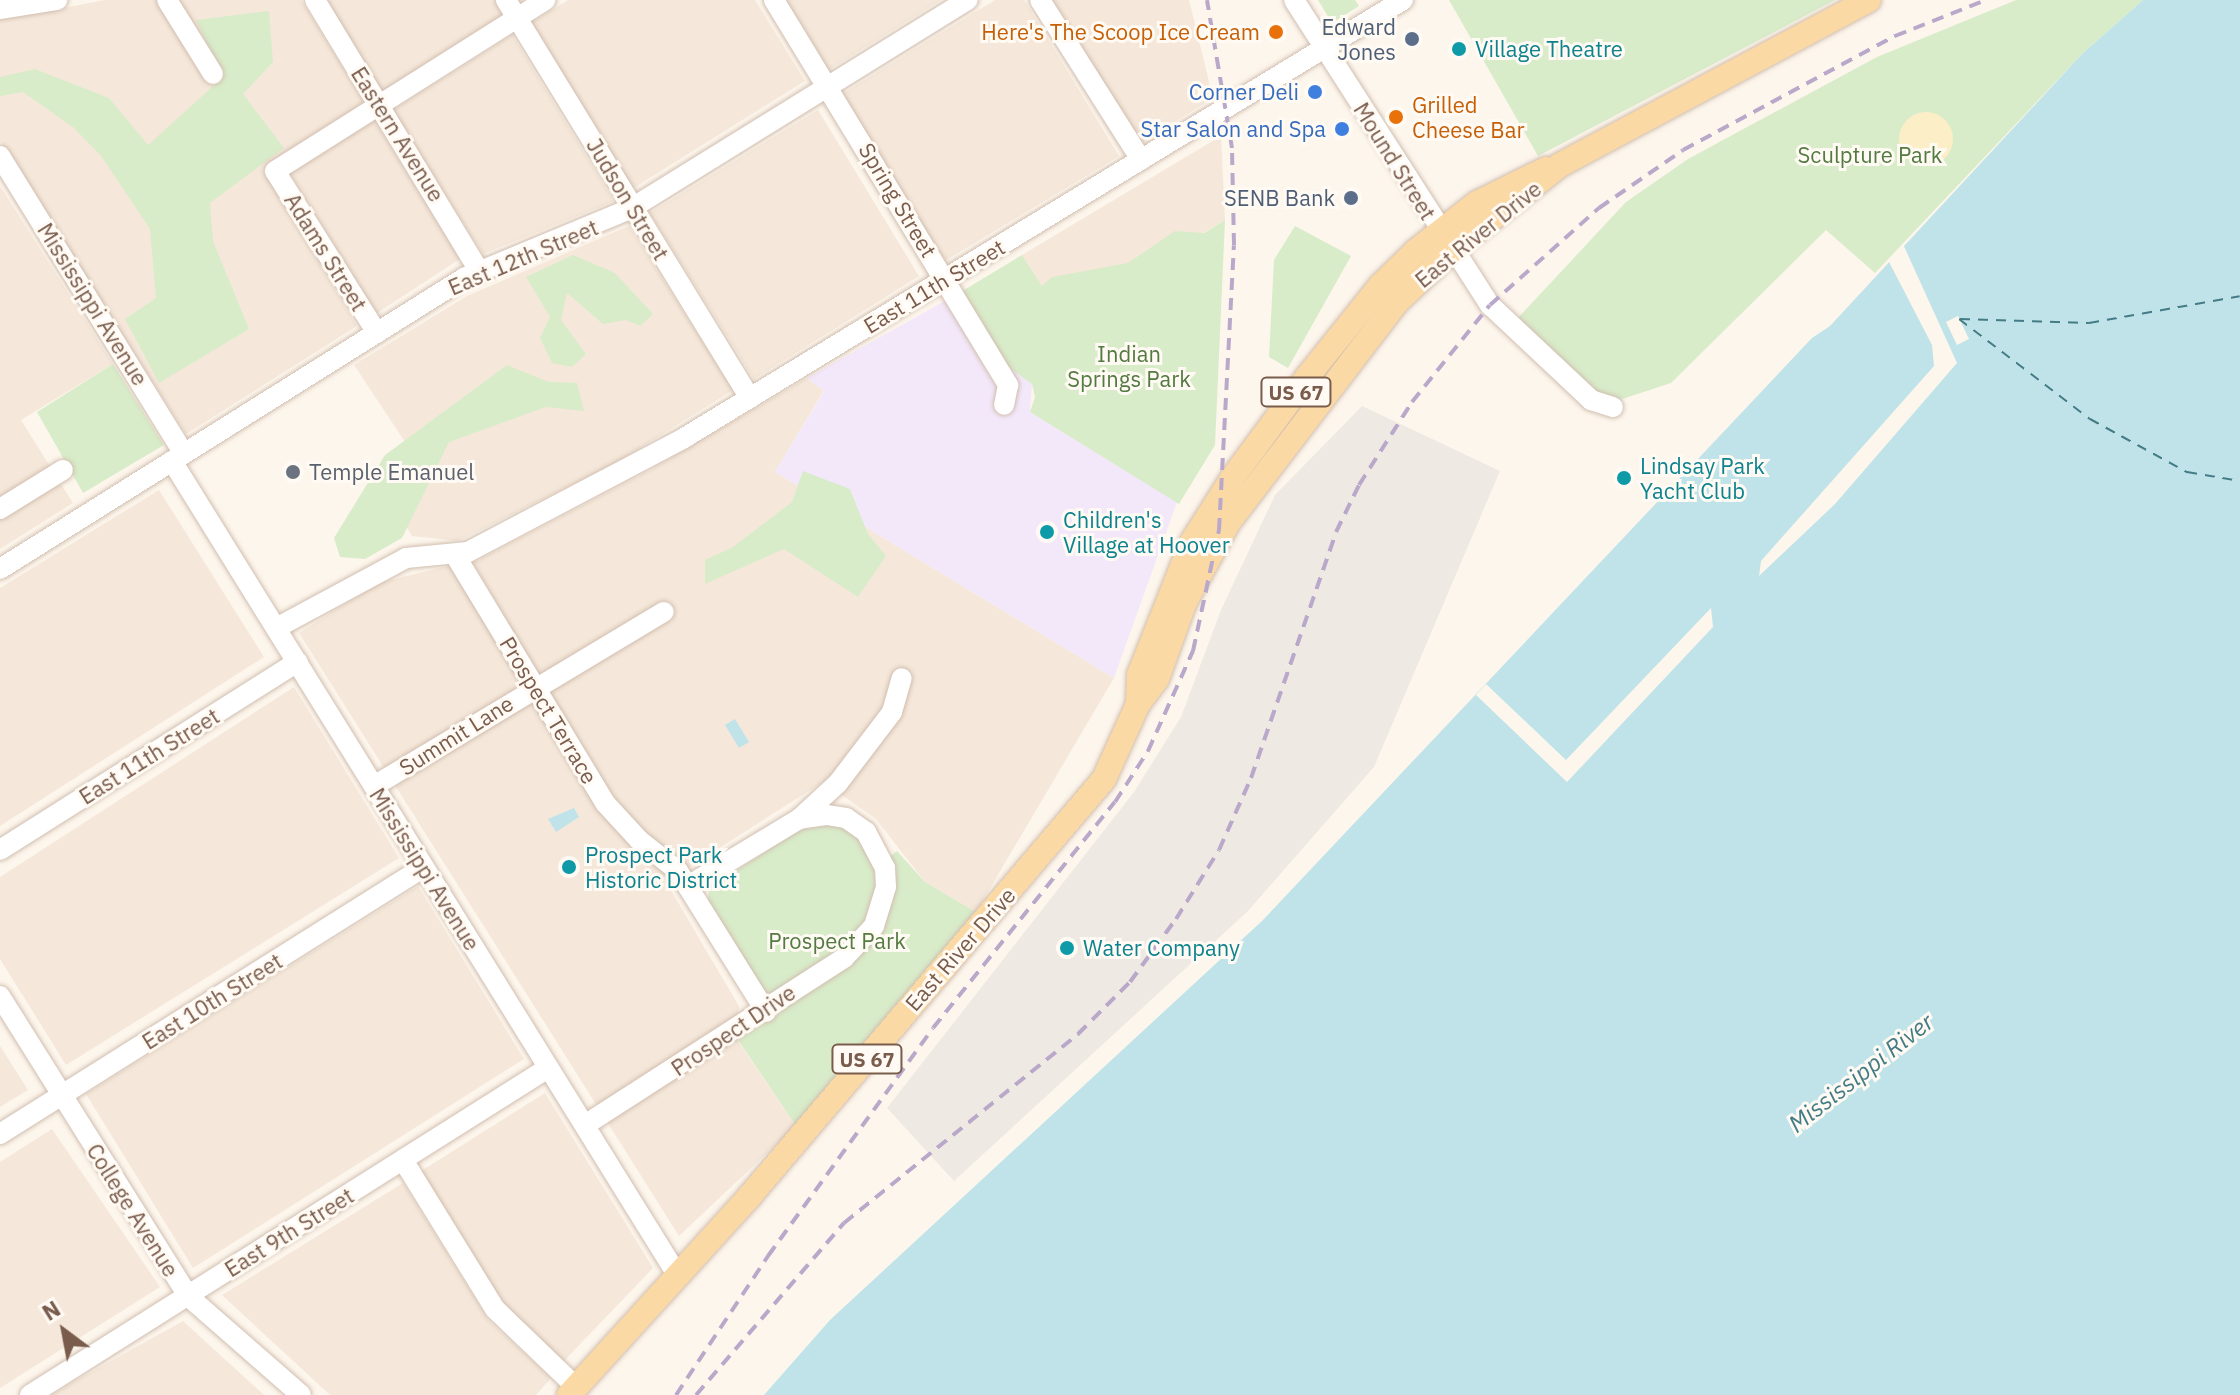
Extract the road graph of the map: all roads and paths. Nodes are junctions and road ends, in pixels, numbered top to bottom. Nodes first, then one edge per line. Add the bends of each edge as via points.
1 (57, 0) edge
2 (167, 0) edge
3 (315, 0) edge
4 (546, 0) edge
5 (774, 0) edge
6 (968, 0) edge
7 (1040, 0) edge
8 (1294, 0) edge
9 (1403, 0) edge
10 (1869, 0) edge
11 (0, 9) edge
12 (512, 9) edge
13 (1324, 48) junction
14 (213, 74) dead end
15 (829, 86) junction
16 (380, 102) junction
17 (0, 156) edge
18 (1141, 160) junction
19 (632, 208) junction
20 (1445, 241) junction
21 (479, 271) junction
22 (945, 279) junction
23 (377, 333) junction
24 (750, 398) junction
25 (1004, 405) dead end
26 (1613, 407) dead end
27 (178, 458) junction
28 (63, 470) dead end
29 (0, 509) edge
30 (455, 555) junction
31 (0, 569) edge
32 (664, 612) dead end
33 (278, 627) junction
34 (297, 662) junction
35 (902, 678) dead end
36 (535, 688) junction
37 (838, 783) junction
38 (374, 786) junction
39 (846, 818) junction
40 (799, 819) junction
41 (0, 850) edge
42 (424, 867) junction
43 (688, 886) junction
44 (0, 996) edge
45 (766, 1012) junction
46 (548, 1068) junction
47 (62, 1096) junction
48 (585, 1125) junction
49 (0, 1134) edge
50 (403, 1160) junction
51 (678, 1276) junction
52 (188, 1296) junction
53 (573, 1391) edge
54 (30, 1395) edge
55 (301, 1395) edge

1 - 11 street
2 - 14 street
3 - 16 street, Eastern Avenue
4 - 12 street
5 - 15 street, Spring Street
6 - 15 street, East 12th Street
7 - 18 street
8 - 13 street, Mound Street
9 - 13 street, East 11th Street
10 - 20 main road, East River Drive / US 67 via 1560,165
12 - 16 street
12 - 19 street, Judson Street
13 - 18 street, East 11th Street
13 - 20 street, Mound Street
15 - 19 street, East 12th Street
15 - 22 street, Spring Street
16 - 21 street, Eastern Avenue
16 - 23 street, Adams Street via 275,171
17 - 27 street, Mississippi Avenue
18 - 22 street, East 11th Street
19 - 21 street, East 12th Street
19 - 24 street, Judson Street
20 - 26 street, Mound Street via 1490,305 1591,400
20 - 51 main road, East River Drive / US 67 via 1228,523 1184,604 1157,679 1138,704 1104,779
21 - 23 street, East 12th Street
22 - 24 street, East 11th Street
22 - 25 street, Spring Street via 1008,385
23 - 27 street, East 12th Street
24 - 30 street, East 11th Street via 684,438
27 - 31 street, East 12th Street
27 - 33 street, Mississippi Avenue
28 - 29 street
30 - 33 street via 409,557 373,571
30 - 36 street, Prospect Terrace
32 - 36 street, Summit Lane
33 - 34 street, Mississippi Avenue
34 - 38 street, Mississippi Avenue
34 - 41 street, East 11th Street
35 - 37 street via 896,705
36 - 38 street, Summit Lane
36 - 43 street, Prospect Terrace via 605,803
37 - 39 street
37 - 40 street
38 - 42 street, Mississippi Avenue
39 - 40 street
39 - 45 street, Prospect Drive via 866,832 885,868 883,908 844,958
40 - 43 street
42 - 46 street, Mississippi Avenue
42 - 47 street, East 10th Street
43 - 45 street, Prospect Terrace
44 - 47 street, College Avenue
45 - 48 street, Prospect Drive
46 - 48 street, Mississippi Avenue
46 - 50 street, East 9th Street
47 - 49 street, East 10th Street
47 - 52 street, College Avenue
48 - 51 street, Mississippi Avenue
50 - 52 street, East 9th Street
50 - 53 street via 495,1309
51 - 53 main road, East River Drive / US 67
52 - 54 street, East 9th Street
52 - 55 street, College Avenue

